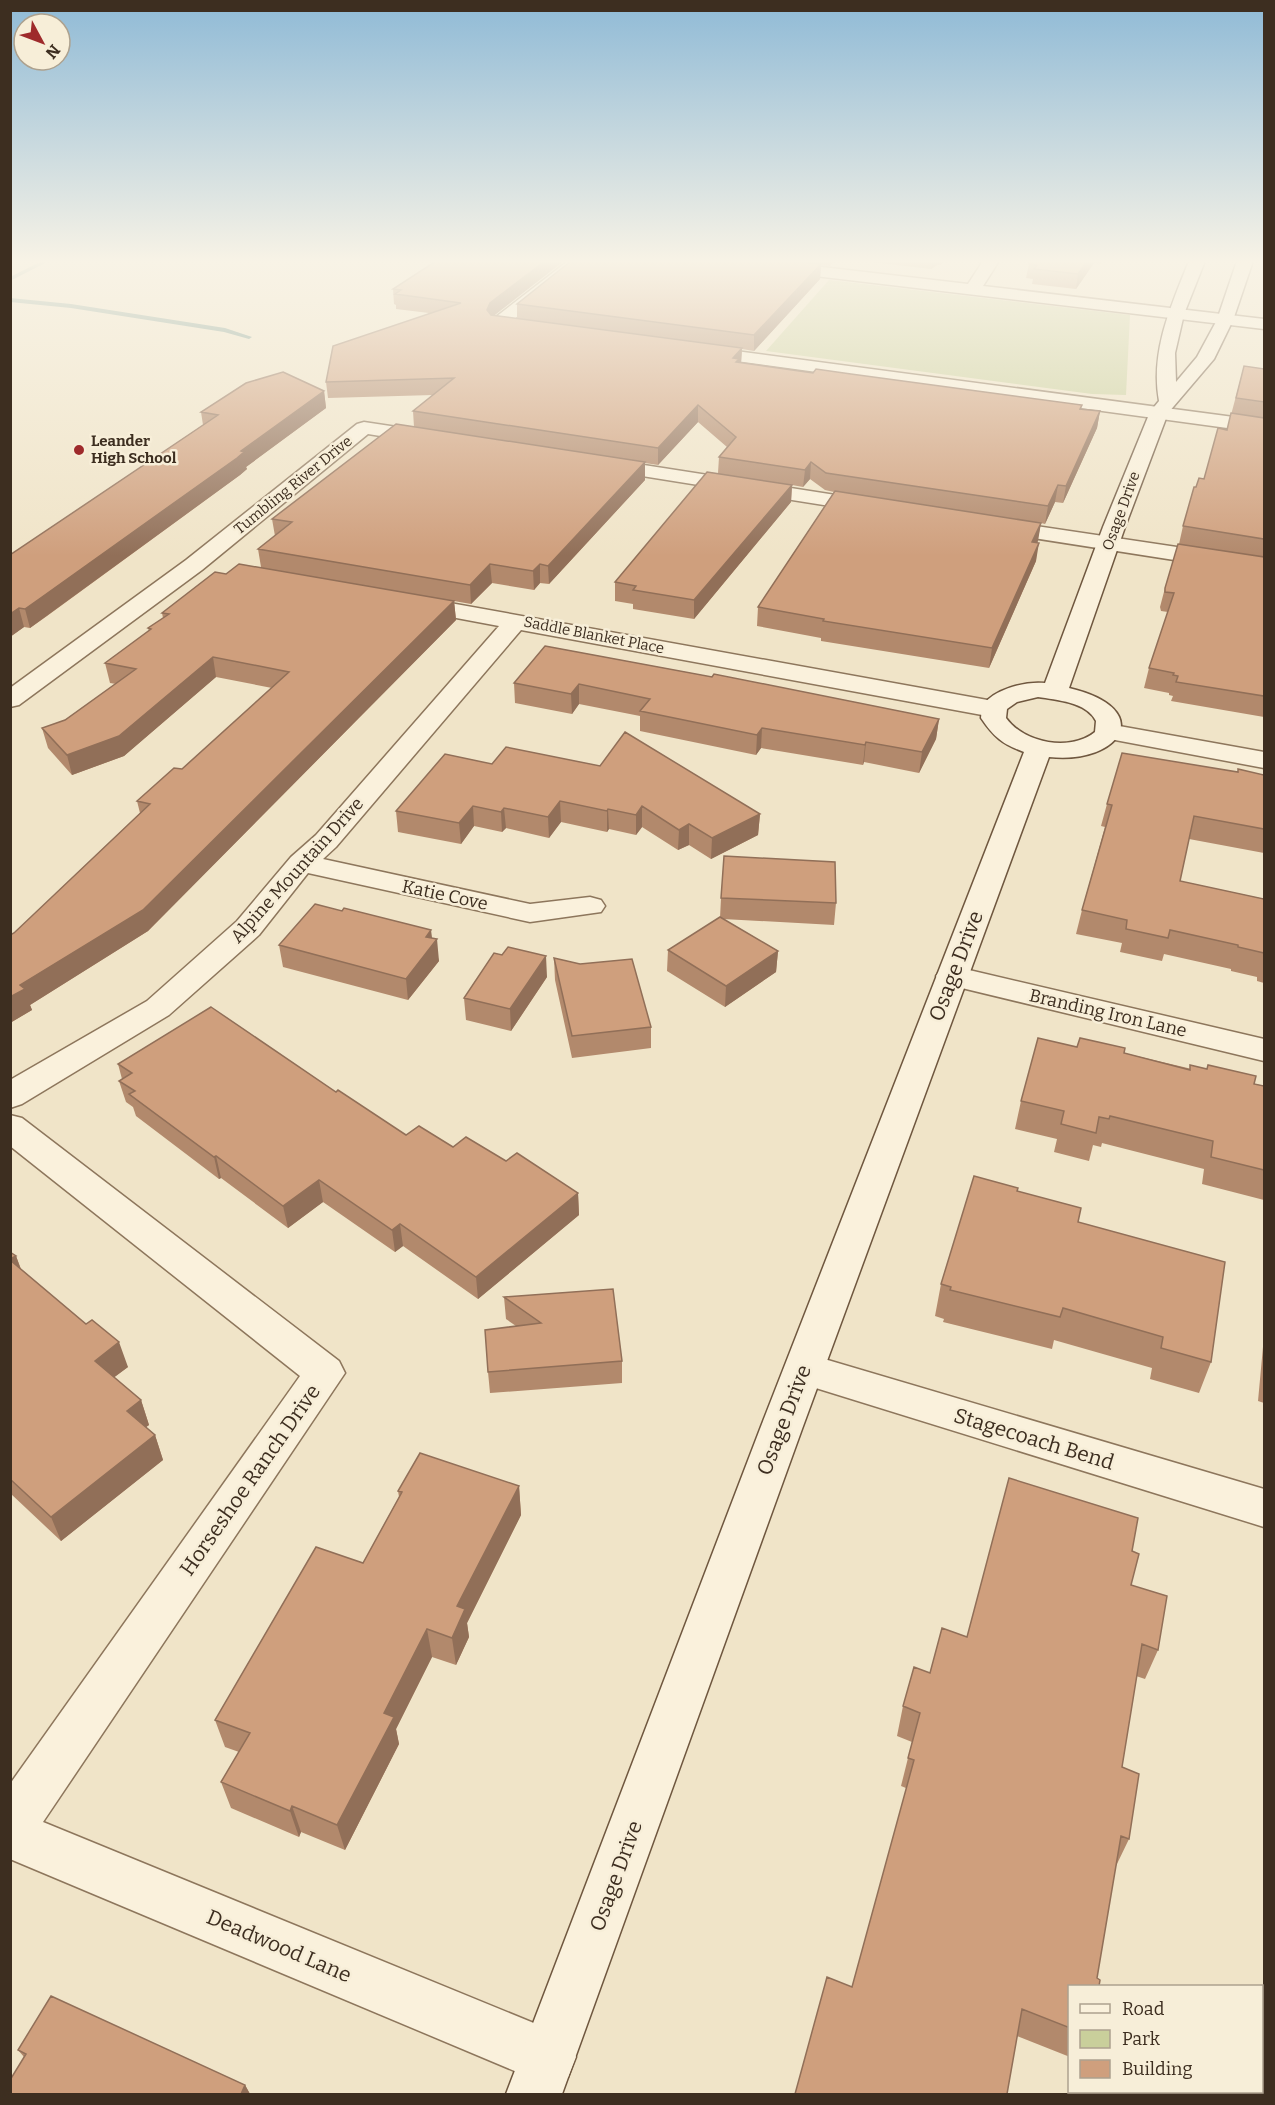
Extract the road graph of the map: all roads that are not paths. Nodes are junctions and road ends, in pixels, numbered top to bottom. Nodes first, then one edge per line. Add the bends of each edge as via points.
1 (768, 359) edge
2 (1166, 359) edge
3 (1205, 359) edge
4 (1163, 406) junction
5 (1264, 427) edge
6 (446, 441) edge
7 (575, 461) edge
8 (893, 510) edge
9 (975, 523) edge
10 (1109, 543) junction
11 (194, 565) junction
12 (1264, 567) edge
13 (228, 571) edge
14 (390, 599) edge
15 (516, 621) junction
16 (1055, 692) junction
17 (10, 700) edge
18 (993, 710) junction
19 (1108, 732) junction
20 (1039, 748) junction
21 (1264, 760) edge
22 (301, 863) junction
23 (590, 906) dead end
24 (952, 976) junction
25 (1264, 1050) edge
26 (10, 1096) edge
27 (10, 1127) edge
28 (804, 1369) junction
29 (1264, 1509) edge
30 (10, 1827) edge
31 (10, 1833) edge
32 (541, 2076) edge

1 - 4 street
2 - 4 street, Osage Drive
3 - 4 street, Osage Drive
4 - 5 street
4 - 10 street, Osage Drive
6 - 11 street, Tumbling River Drive via 364,428
7 - 8 street
9 - 10 street
10 - 12 street
10 - 16 street, Osage Drive
11 - 13 street
11 - 17 street, Tumbling River Drive
14 - 15 street, Saddle Blanket Place
15 - 18 street, Saddle Blanket Place
15 - 22 street, Alpine Mountain Drive via 326,841
16 - 18 street via 1022,692 999,702
16 - 19 street via 1071,694 1098,707 1106,715
18 - 20 street via 992,717 1002,732
19 - 20 street via 1103,739 1083,748
19 - 21 street
20 - 24 street, Osage Drive
22 - 23 street, Katie Cove via 530,913
22 - 26 street, Alpine Mountain Drive via 248,928 158,1008
24 - 25 street, Branding Iron Lane
24 - 28 street, Osage Drive
27 - 30 street, Horseshoe Ranch Drive via 325,1373
28 - 29 street, Stagecoach Bend
28 - 32 street, Osage Drive
31 - 32 street, Deadwood Lane

